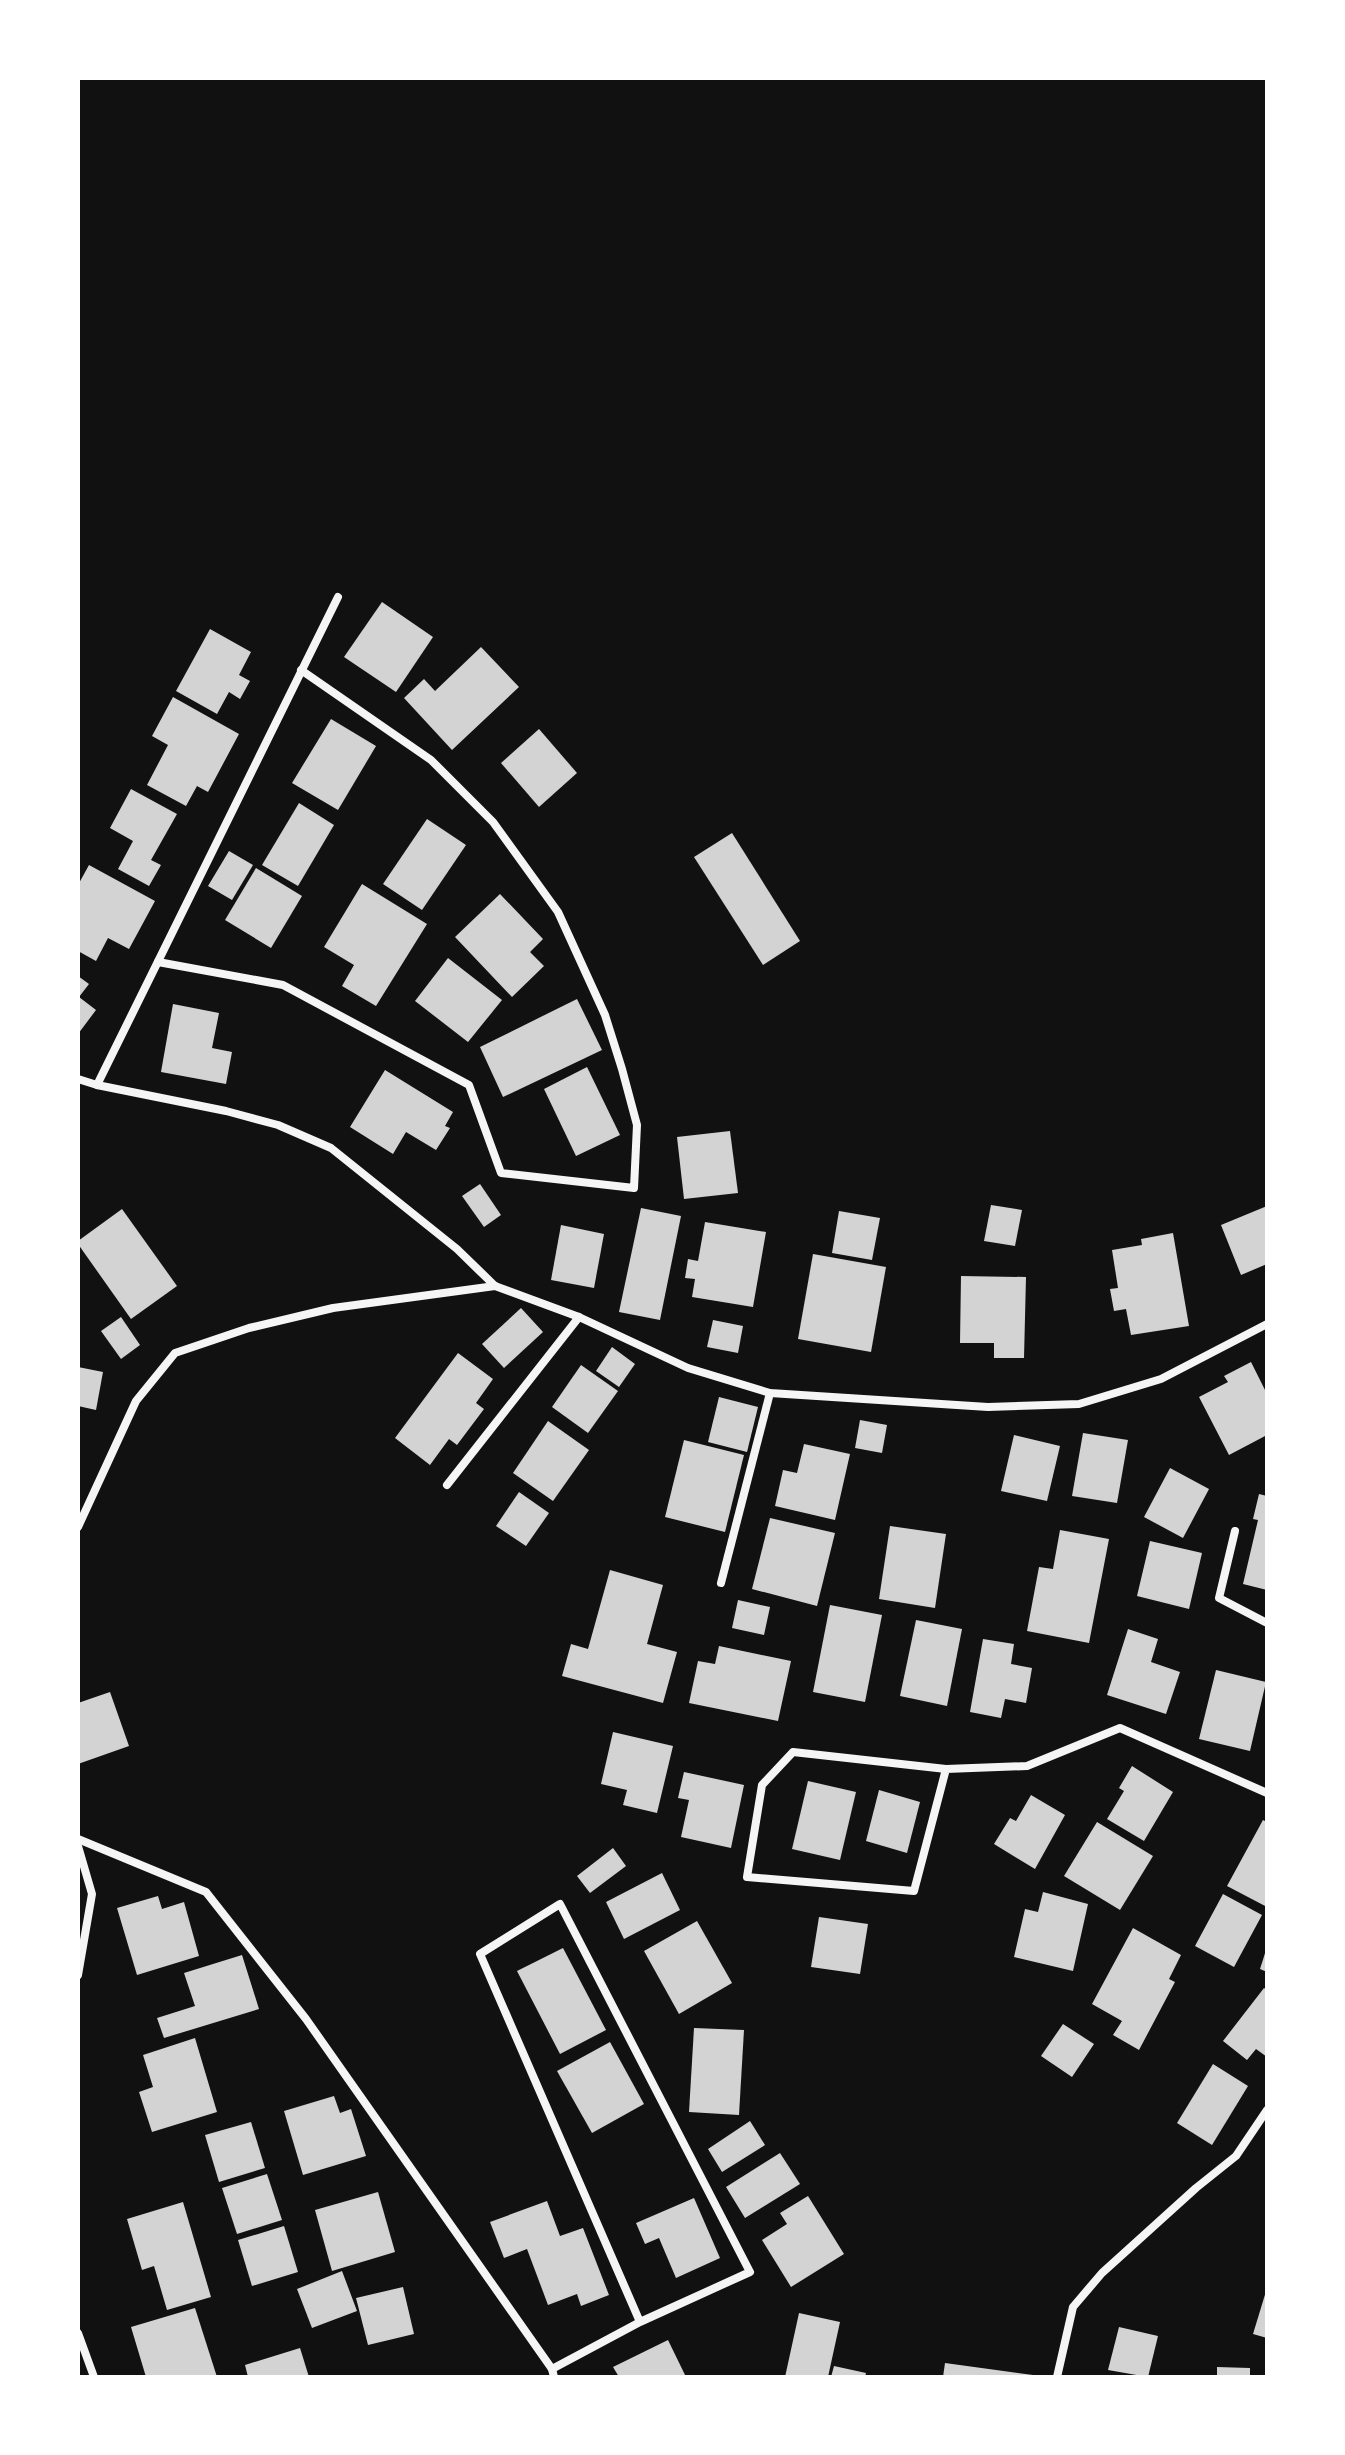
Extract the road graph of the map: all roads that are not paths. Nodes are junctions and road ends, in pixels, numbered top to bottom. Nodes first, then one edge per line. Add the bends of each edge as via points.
1 (338, 597) dead end
2 (301, 670) junction
3 (158, 962) junction
4 (78, 1079) edge
5 (97, 1085) junction
6 (495, 1286) junction
7 (579, 1317) junction
8 (1267, 1324) edge
9 (770, 1393) junction
10 (447, 1485) dead end
11 (78, 1527) edge
12 (1235, 1531) dead end
13 (721, 1583) dead end
14 (1267, 1623) edge
15 (946, 1769) junction
16 (1267, 1793) edge
17 (78, 1839) edge
18 (78, 1846) edge
19 (78, 1975) edge
20 (1267, 2110) edge
21 (640, 2322) junction
22 (78, 2333) edge
23 (553, 2373) edge
24 (94, 2377) edge
25 (1057, 2377) edge

1 - 2 street
2 - 3 street
2 - 3 street via 431,760 493,822 558,912 605,1015 622,1069 637,1125 634,1188 501,1173 469,1085 283,985
3 - 5 street
4 - 5 street
5 - 6 street via 278,1125 331,1148
6 - 7 street
6 - 11 street via 333,1308 175,1353 136,1401
7 - 9 street via 688,1368
7 - 10 street
8 - 9 street via 1161,1379 1079,1404 988,1407
9 - 13 street
12 - 14 street via 1219,1598
15 - 15 street via 793,1752 762,1785 747,1877 914,1891
15 - 16 street via 1027,1766 1120,1728
17 - 23 street via 206,1892 306,2019
18 - 19 street via 92,1894
20 - 25 street via 1236,2156 1102,2273 1073,2307
21 - 21 street via 750,2272 560,1904 480,1954
21 - 23 street
22 - 24 street

